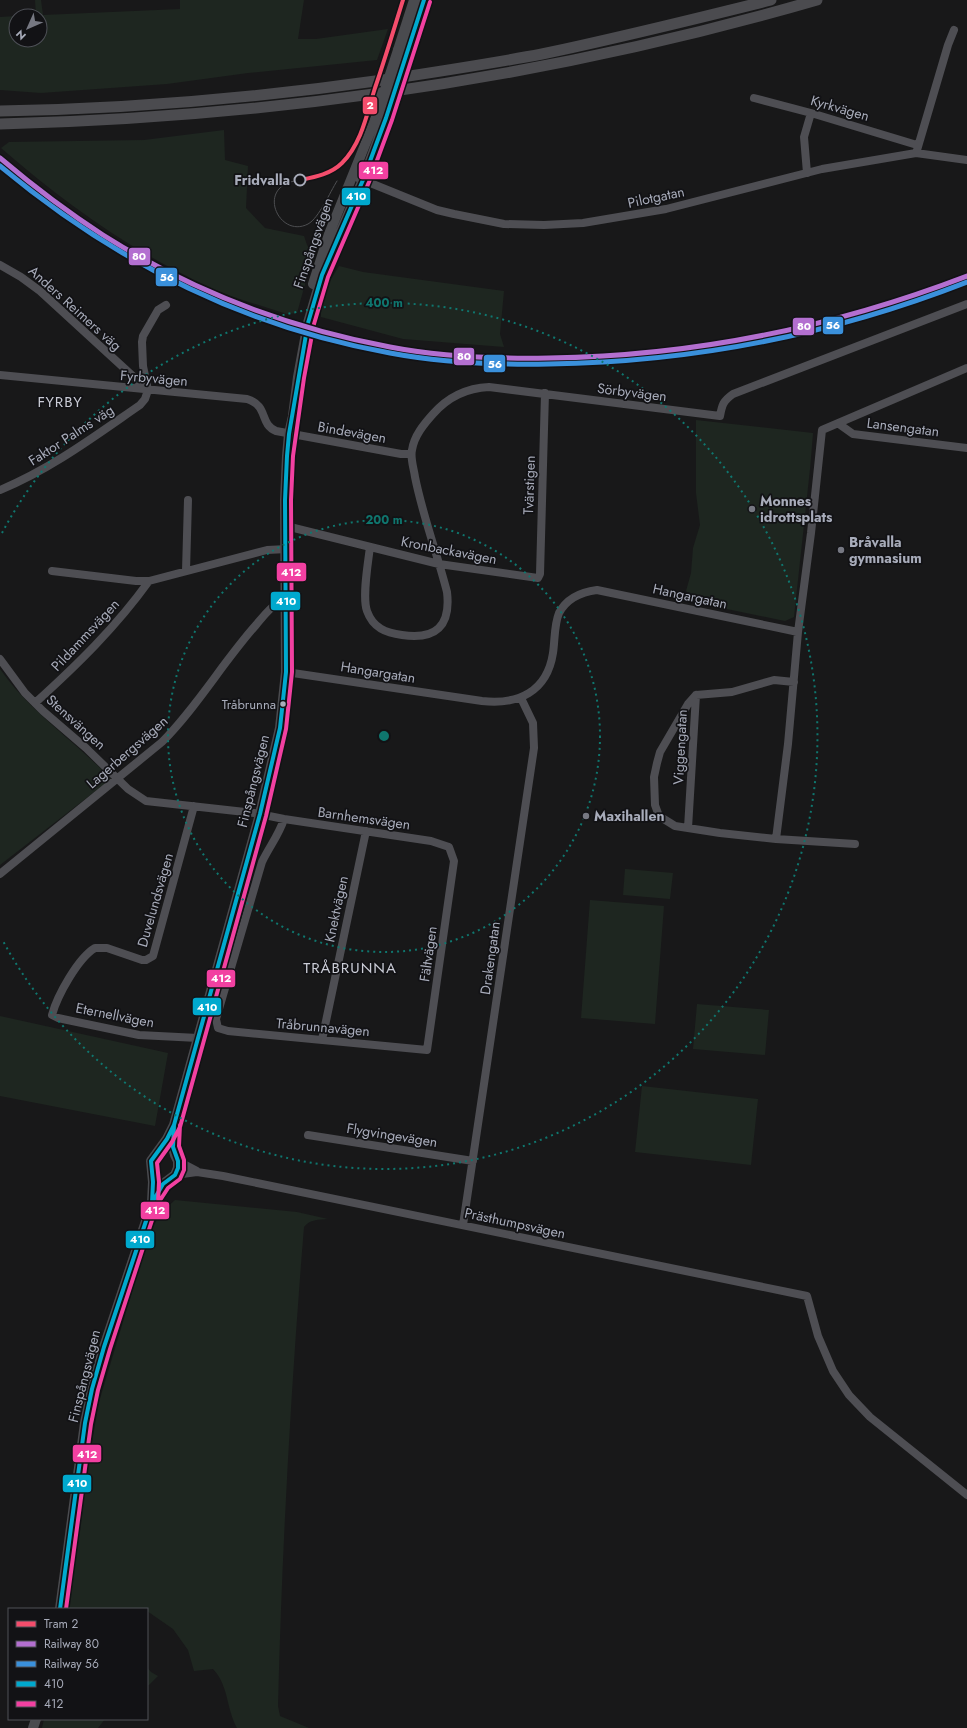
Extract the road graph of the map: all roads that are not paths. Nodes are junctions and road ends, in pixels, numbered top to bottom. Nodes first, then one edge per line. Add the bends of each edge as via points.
1 (771, 0) edge
2 (817, 0) edge
3 (419, 1) edge
4 (954, 30) dead end
5 (754, 98) dead end
6 (0, 111) edge
7 (811, 113) junction
8 (0, 124) edge
9 (917, 149) junction
10 (967, 160) edge
11 (807, 173) junction
12 (353, 176) junction
13 (363, 180) junction
14 (0, 265) edge
15 (967, 304) edge
16 (166, 305) dead end
17 (307, 316) junction
18 (967, 368) edge
19 (0, 375) edge
20 (148, 390) junction
21 (545, 393) junction
22 (839, 424) junction
23 (289, 434) junction
24 (967, 448) edge
25 (411, 454) junction
26 (0, 490) edge
27 (188, 500) dead end
28 (286, 526) junction
29 (370, 547) junction
30 (287, 549) junction
31 (439, 564) junction
32 (52, 571) dead end
33 (186, 571) junction
34 (538, 578) joint
35 (149, 581) junction
36 (287, 603) junction
37 (798, 632) junction
38 (0, 659) edge
39 (286, 672) junction
40 (794, 682) junction
41 (696, 695) junction
42 (521, 698) junction
43 (35, 703) junction
44 (118, 779) junction
45 (194, 806) junction
46 (260, 814) junction
47 (284, 820) junction
48 (688, 828) junction
49 (366, 831) junction
50 (776, 839) junction
51 (855, 844) dead end
52 (454, 861) joint
53 (0, 874) edge
54 (52, 1015) joint
55 (198, 1038) junction
56 (322, 1040) junction
57 (427, 1050) joint
58 (174, 1126) junction
59 (308, 1135) dead end
60 (158, 1153) junction
61 (176, 1158) junction
62 (473, 1161) junction
63 (152, 1172) junction
64 (197, 1172) junction
65 (172, 1177) junction
66 (152, 1203) junction
67 (463, 1225) junction
68 (967, 1495) edge
69 (60, 1608) edge

1 - 6 highway via 540,54 317,89 175,103
2 - 8 highway via 669,39 436,85 316,102 177,115
3 - 12 main road, Finspångsvägen, bridge via 398,50
3 - 13 main road, Finspångsvägen, bridge via 408,49
4 - 9 street
5 - 7 street, Kyrkvägen
7 - 9 street, Kyrkvägen
7 - 11 street via 804,137
9 - 10 street, Pilotgatan
9 - 11 street, Pilotgatan
11 - 13 street, Pilotgatan via 666,209 584,223 544,225 504,224 464,217 437,210
12 - 13 street, Pilotgatan
12 - 17 main road, Finspångsvägen via 319,260
13 - 17 main road, Finspångsvägen
14 - 20 street, Anders Reimers väg via 40,291
15 - 21 street, Sörbyvägen via 733,394 722,404 720,416
16 - 20 street via 158,310 143,336 143,366
17 - 23 main road, Finspångsvägen via 298,359
18 - 22 street
19 - 20 street, Fyrbyvägen
20 - 23 street, Fyrbyvägen via 252,401 259,406 270,427
20 - 26 street, Faktor Palms väg via 140,406 65,456
21 - 25 street, Sörbyvägen via 489,387 470,388 461,392 431,416 418,434
21 - 34 street, Tvärstigen
22 - 24 street, Lansengatan via 853,434
22 - 37 street via 822,430
23 - 25 street, Bindevägen
23 - 28 main road, Finspångsvägen
25 - 31 street via 424,517
27 - 33 street
28 - 29 street, Kronbackavägen
28 - 30 main road, Finspångsvägen
29 - 31 street, Kronbackavägen
29 - 31 street via 365,605 372,622 388,633 421,636 428,635 440,626 448,602
30 - 33 street, Pildammsvägen via 267,550
30 - 36 main road, Finspångsvägen
31 - 34 street, Kronbackavägen
32 - 35 street, Pildammsvägen
33 - 35 street, Pildammsvägen
35 - 43 street, Pildammsvägen via 86,656
36 - 39 main road, Finspångsvägen
36 - 44 street, Lagerbergsvägen via 278,603 270,610 237,646 181,722 162,742
37 - 40 street
37 - 42 street, Hangargatan via 608,592 586,592 567,602 560,613 549,670 540,684
38 - 43 street, Stensvängen
39 - 42 street, Hangargatan via 492,702
39 - 46 main road, Finspångsvägen via 280,728
40 - 41 street, Viggengatan via 774,680 732,692
40 - 50 street
41 - 48 street, Viggengatan
41 - 48 street via 660,752 654,777 654,805 659,816 675,826
42 - 62 street, Drakengatan via 533,723 534,748
43 - 44 street, Stensvängen
44 - 45 street, Stensvängen via 134,795 146,801
44 - 53 street, Lagerbergsvägen
45 - 46 street, Stensvängen
45 - 54 street, Duvelundsvägen via 153,956 142,960 107,948 95,948 87,954 58,997
46 - 47 street, Barnhemsvägen
46 - 55 main road, Finspångsvägen
47 - 49 street, Barnhemsvägen
47 - 56 street, Tråbrunnavägen via 280,833 269,846 262,862 216,1019 218,1028 228,1031
48 - 50 street
49 - 52 street, Barnhemsvägen via 431,841 449,847
49 - 56 street, Knektvägen
50 - 51 street
52 - 57 street, Fältvägen
54 - 55 street, Eternellvägen via 139,1035
55 - 58 main road, Finspångsvägen
56 - 57 street, Tråbrunnavägen
58 - 60 main road, Finspångsvägen
58 - 61 main road, Finspångsvägen
59 - 62 street, Flygvingevägen
60 - 61 main road via 168,1151
60 - 63 main road, Finspångsvägen via 151,1161
61 - 64 street, Prästhumpsvägen
61 - 65 main road, Finspångsvägen via 178,1168
62 - 67 street, Drakengatan
63 - 65 main road via 157,1178
63 - 66 main road, Finspångsvägen
64 - 65 street, Prästhumpsvägen
64 - 67 street, Prästhumpsvägen
65 - 66 main road, Finspångsvägen via 163,1184
66 - 69 main road, Finspångsvägen via 92,1389 85,1423
67 - 68 street, Prästhumpsvägen via 807,1296 818,1336 833,1371 849,1395 870,1417

